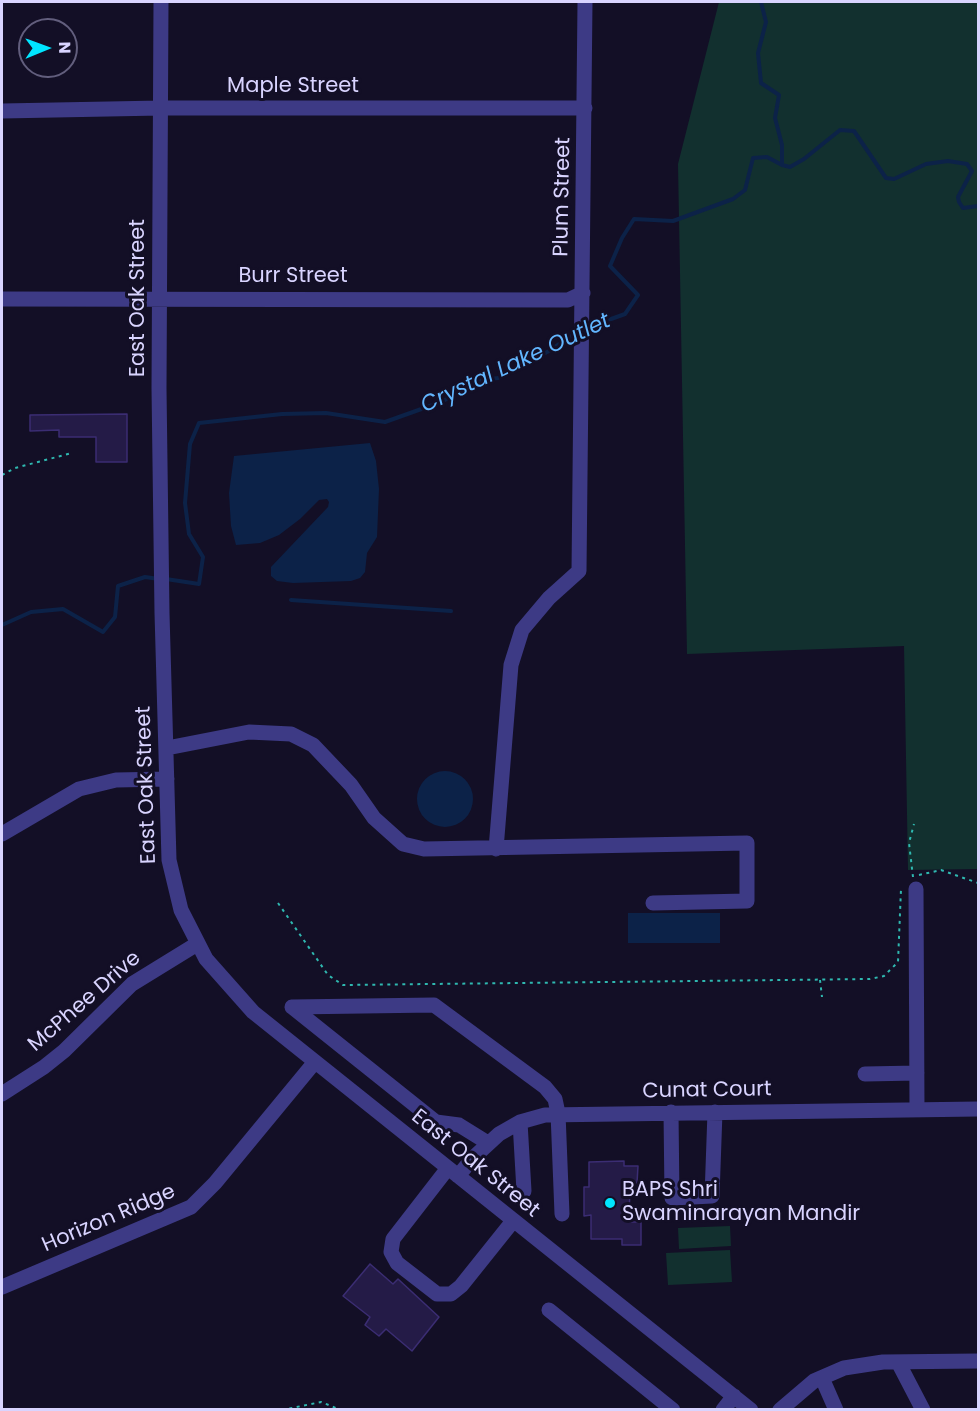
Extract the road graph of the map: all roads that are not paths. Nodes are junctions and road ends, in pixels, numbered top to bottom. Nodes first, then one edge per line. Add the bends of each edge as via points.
1 (161, 2) edge
2 (585, 2) edge
3 (161, 108) junction
4 (585, 108) junction
5 (2, 111) edge
6 (583, 293) junction
7 (160, 297) junction
8 (2, 299) edge
9 (167, 748) junction
10 (167, 778) junction
11 (2, 834) edge
12 (496, 849) junction
13 (915, 883) road end
14 (653, 903) dead end
15 (197, 944) junction
16 (314, 1063) junction
17 (917, 1073) junction
18 (866, 1074) dead end
19 (2, 1094) edge
20 (917, 1109) junction
21 (978, 1109) edge
22 (672, 1112) junction
23 (715, 1112) junction
24 (558, 1113) junction
25 (520, 1122) junction
26 (488, 1143) junction
27 (453, 1172) junction
28 (524, 1191) dead end
29 (562, 1214) dead end
30 (513, 1221) junction
31 (2, 1287) edge
32 (549, 1310) dead end
33 (978, 1360) edge
34 (898, 1362) junction
35 (822, 1378) junction
36 (734, 1396) junction
37 (673, 1410) edge
38 (723, 1410) edge
39 (751, 1410) edge
40 (780, 1410) edge
41 (836, 1410) edge
42 (922, 1410) edge

1 - 3 street, East Oak Street
2 - 4 street, Plum Street
3 - 4 street, Maple Street
3 - 5 street, Maple Street
3 - 7 street, East Oak Street
4 - 6 street, Plum Street
6 - 7 street, Burr Street via 568,300
6 - 12 street, Plum Street via 579,571 522,630 512,665
7 - 8 street, Burr Street
7 - 9 street, East Oak Street
9 - 10 street, East Oak Street
9 - 12 street via 249,732 291,734 313,745 351,785 374,818 403,844 424,849
10 - 11 street via 116,780 79,789
10 - 15 street, East Oak Street via 169,860 181,910
12 - 14 street via 747,843 747,901
13 - 17 street
15 - 16 street, East Oak Street via 242,1001
15 - 19 street, McPhee Drive via 132,984 64,1051
16 - 27 street, East Oak Street
16 - 31 street, Horizon Ridge via 215,1184 191,1207
17 - 18 street
17 - 20 street
20 - 21 street, Cunat Court
20 - 23 street, Cunat Court
22 - 23 street, Cunat Court
22 - 23 street via 672,1198 712,1196
22 - 24 street, Cunat Court
24 - 25 street, Cunat Court
24 - 26 street via 555,1099 545,1087 434,1005 292,1007 436,1122 459,1125
24 - 29 street
25 - 26 street, Cunat Court
25 - 28 street
26 - 27 street, Cunat Court
27 - 30 street, East Oak Street
27 - 30 street, Cunat Court via 393,1239 391,1252 397,1263 437,1294 451,1294
30 - 36 street, East Oak Street
32 - 37 street
33 - 34 street
34 - 35 street via 844,1368
34 - 42 street
35 - 40 street via 788,1400
35 - 41 street
36 - 38 street
36 - 39 street, East Oak Street

